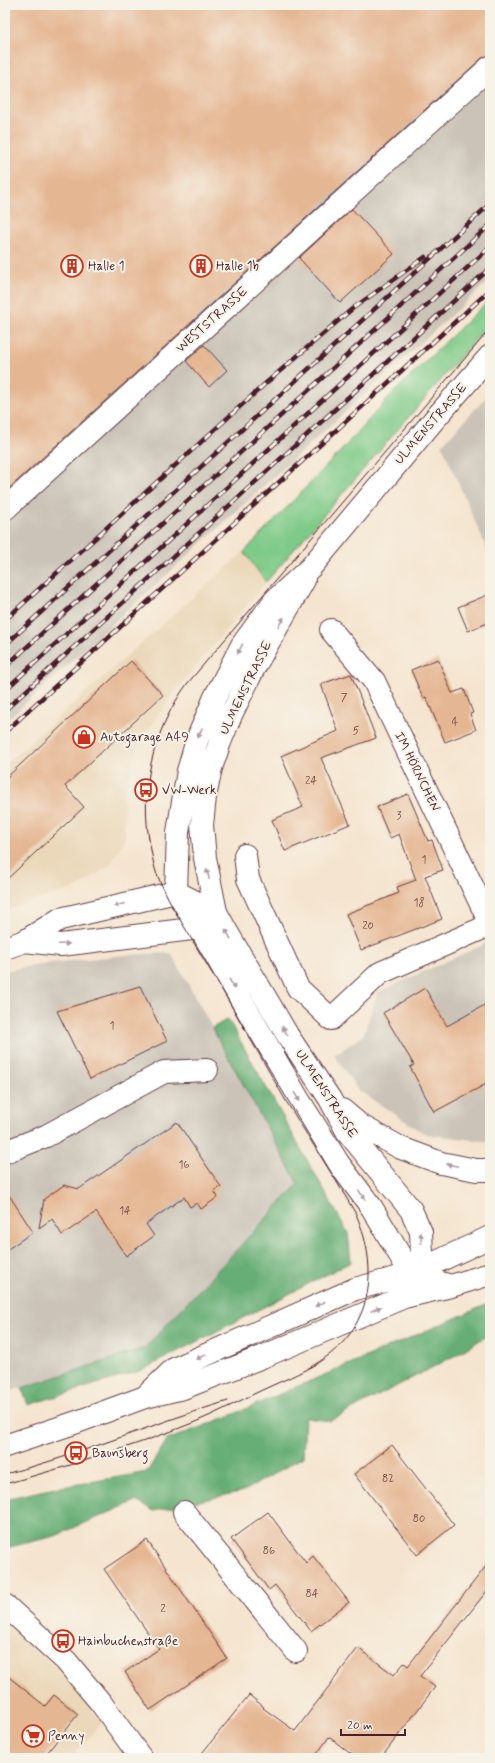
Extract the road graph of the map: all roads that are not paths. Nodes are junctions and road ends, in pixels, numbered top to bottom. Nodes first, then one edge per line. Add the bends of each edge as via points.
1 (490, 67) edge
2 (490, 356) edge
3 (5, 509) edge
4 (311, 567) junction
5 (331, 630) dead end
6 (245, 855) dead end
7 (176, 892) junction
8 (216, 912) junction
9 (490, 924) edge
10 (200, 928) junction
11 (15, 944) edge
12 (207, 1070) dead end
13 (330, 1099) junction
14 (5, 1152) edge
15 (490, 1170) edge
16 (490, 1237) edge
17 (411, 1274) junction
18 (490, 1274) edge
19 (451, 1286) junction
20 (404, 1297) junction
21 (145, 1397) junction
22 (5, 1446) edge
23 (184, 1512) dead end
24 (5, 1605) edge
25 (296, 1651) dead end
26 (141, 1758) edge

1 - 3 main road, WESTSTRASSE
2 - 4 main road, ULMENSTRASSE
4 -> 7 main road, ULMENSTRASSE via 275,600 246,639 215,697 197,740 188,771 178,832
8 -> 4 main road, ULMENSTRASSE via 205,858 202,825 211,768 231,714
5 - 9 main road, IM HÖRNCHEN via 374,681
6 - 9 main road via 248,878 298,988 331,1019 380,973
7 - 8 main road
7 - 10 main road, ULMENSTRASSE
7 -> 11 main road via 60,919
8 - 10 main road
13 -> 8 main road, ULMENSTRASSE via 288,1036
11 -> 10 main road via 61,945
10 -> 17 main road, ULMENSTRASSE via 297,1097 339,1164 372,1208
12 - 14 main road via 164,1072 46,1136
15 -> 13 main road via 441,1163 401,1148 361,1126
17 -> 13 main road, ULMENSTRASSE via 422,1254 421,1232 411,1210 347,1131
16 - 17 main road
17 - 19 main road
17 - 20 main road, ULMENSTRASSE
17 -> 21 main road via 355,1288 174,1369
18 - 19 main road
19 - 20 main road
21 -> 20 main road via 183,1388
21 - 22 main road
23 - 25 main road
24 - 26 main road via 66,1661

